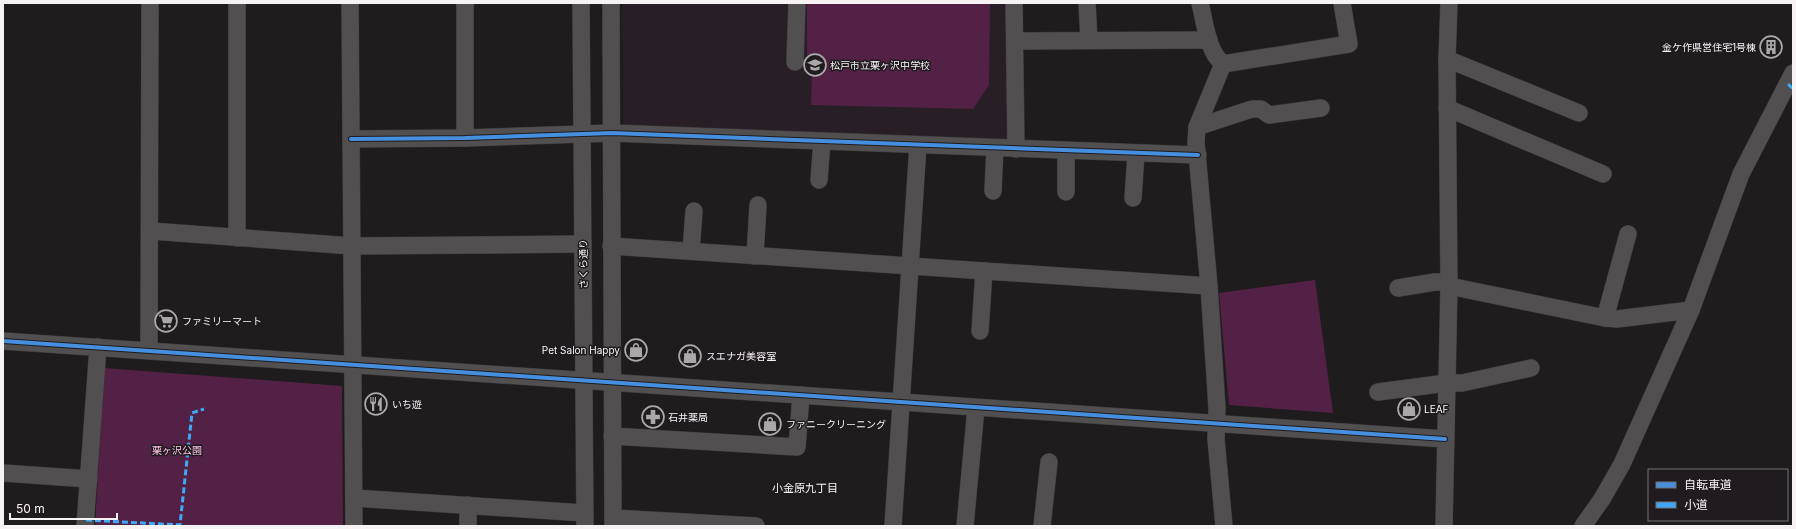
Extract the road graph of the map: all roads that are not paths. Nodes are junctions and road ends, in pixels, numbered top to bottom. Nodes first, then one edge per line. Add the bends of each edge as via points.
1 (150, 3) edge
2 (237, 3) edge
3 (350, 3) edge
4 (465, 3) edge
5 (581, 3) edge
6 (611, 3) edge
7 (797, 3) edge
8 (1014, 3) edge
9 (1088, 3) edge
10 (1200, 3) edge
11 (1342, 3) edge
12 (1449, 3) edge
13 (1089, 40) junction
14 (1209, 40) junction
15 (1014, 41) junction
16 (1447, 59) junction
17 (795, 62) dead end
18 (1223, 64) junction
19 (1793, 73) edge
20 (1321, 108) dead end
21 (1447, 108) junction
22 (1580, 113) dead end
23 (1197, 127) junction
24 (612, 133) junction
25 (583, 134) junction
26 (465, 138) junction
27 (351, 139) junction
28 (822, 141) junction
29 (918, 145) junction
30 (995, 148) junction
31 (1016, 149) junction
32 (1066, 151) junction
33 (1136, 154) junction
34 (1198, 155) junction
35 (1603, 174) dead end
36 (819, 180) dead end
37 (993, 191) dead end
38 (1066, 192) dead end
39 (1133, 198) dead end
40 (758, 205) dead end
41 (694, 211) dead end
42 (151, 231) junction
43 (1628, 234) dead end
44 (237, 238) junction
45 (583, 244) junction
46 (352, 246) junction
47 (611, 246) junction
48 (691, 251) junction
49 (755, 256) junction
50 (910, 266) junction
51 (984, 271) junction
52 (1448, 284) junction
53 (1209, 286) junction
54 (1398, 288) dead end
55 (1691, 310) junction
56 (1605, 318) junction
57 (980, 331) dead end
58 (3, 341) edge
59 (98, 348) junction
60 (149, 350) junction
61 (352, 366) junction
62 (1531, 368) dead end
63 (584, 379) junction
64 (612, 381) junction
65 (1447, 383) junction
66 (1378, 392) dead end
67 (801, 395) junction
68 (902, 403) junction
69 (976, 408) junction
70 (1216, 424) junction
71 (612, 436) junction
72 (1446, 439) junction
73 (1049, 462) dead end
74 (3, 473) edge
75 (89, 479) junction
76 (354, 498) junction
77 (468, 505) junction
78 (585, 520) edge
79 (613, 522) edge
80 (85, 526) edge
81 (354, 526) edge
82 (468, 526) edge
83 (756, 526) edge
84 (893, 526) edge
85 (965, 526) edge
86 (1042, 526) edge
87 (1224, 526) edge
88 (1444, 526) edge
89 (1583, 526) edge

1 - 42 street
2 - 44 street
3 - 27 street
4 - 26 street
5 - 25 street, さくら通り
6 - 24 street
7 - 17 street
8 - 15 street
9 - 13 street
10 - 14 street
11 - 18 street via 1348,44
12 - 16 street
13 - 14 street
13 - 15 street
14 - 18 street via 1216,59
15 - 31 street
16 - 21 street
16 - 22 street
18 - 23 street
19 - 55 street via 1742,174
20 - 23 street via 1269,115 1252,108
21 - 35 street
21 - 52 street
23 - 34 street
24 - 25 street
24 - 28 street
24 - 47 street
25 - 26 street
25 - 45 street, さくら通り
26 - 27 street
27 - 46 street
28 - 29 street
28 - 36 street
29 - 30 street
29 - 50 street
30 - 31 street
30 - 37 street
31 - 32 street
32 - 33 street
32 - 38 street
33 - 34 street
33 - 39 street
34 - 53 street
40 - 49 street
41 - 48 street
42 - 44 street
42 - 60 street
43 - 56 street
44 - 46 street
45 - 46 street
45 - 63 street, さくら通り
46 - 61 street
47 - 48 street
47 - 64 street
48 - 49 street
49 - 50 street
50 - 51 street
50 - 68 street
51 - 53 street
51 - 57 street
52 - 54 street via 1435,282
52 - 56 street
52 - 65 street
53 - 70 street via 1218,408
55 - 56 street via 1617,319
55 - 89 street via 1622,464
58 - 59 street
59 - 60 street
59 - 75 street
60 - 61 street
61 - 63 street
61 - 76 street
62 - 65 street via 1462,383
63 - 64 street
63 - 78 street, さくら通り
64 - 67 street
64 - 71 street
65 - 66 street
65 - 72 street
67 - 68 street
67 - 71 street via 797,447
68 - 69 street
68 - 84 street
69 - 70 street
69 - 85 street
70 - 72 street
70 - 87 street
71 - 79 street
72 - 88 street
73 - 86 street
74 - 75 street
75 - 80 street
76 - 77 street
76 - 81 street
77 - 78 street
77 - 82 street
79 - 83 street

